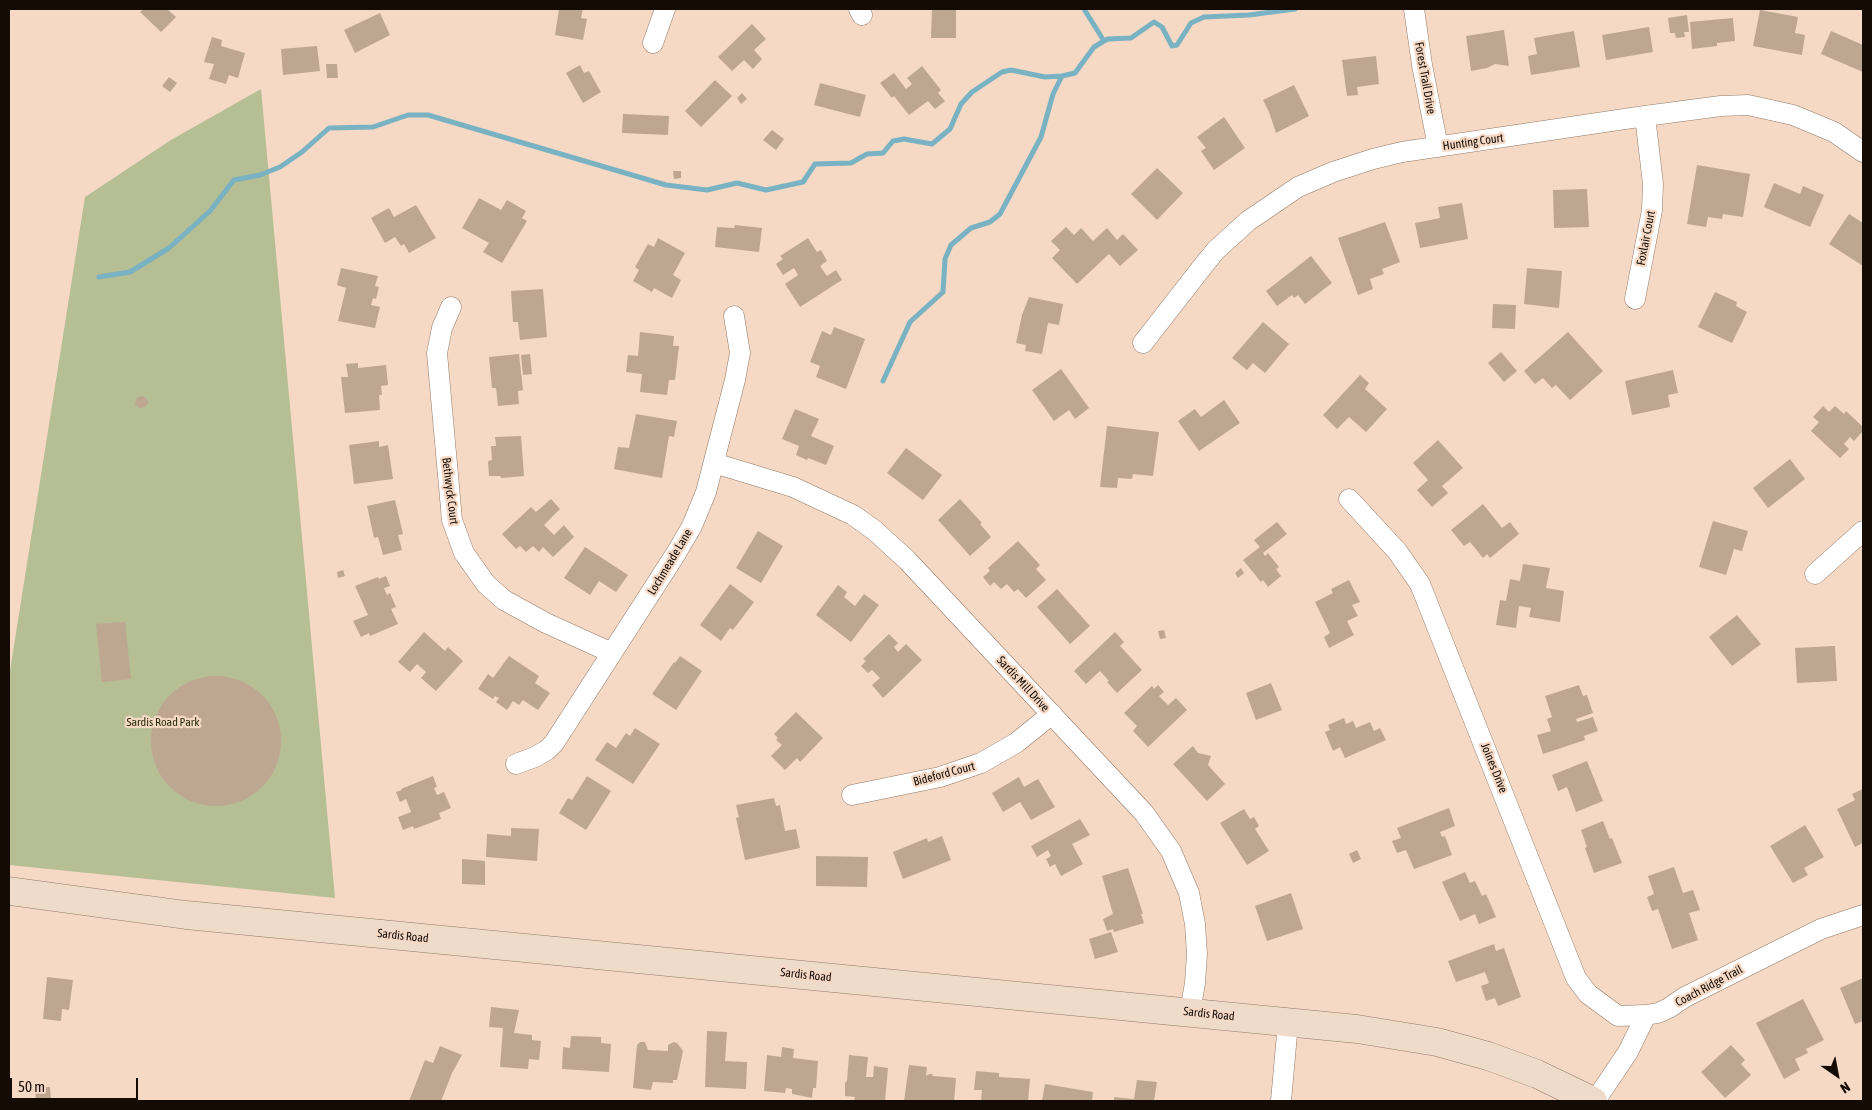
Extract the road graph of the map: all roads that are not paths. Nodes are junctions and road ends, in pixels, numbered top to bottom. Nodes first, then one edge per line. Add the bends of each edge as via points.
1 (665, 9) edge
2 (1414, 9) edge
3 (653, 43) dead end
4 (1645, 116) junction
5 (1438, 147) junction
6 (1863, 152) edge
7 (1635, 299) dead end
8 (451, 307) dead end
9 (734, 316) dead end
10 (1143, 343) dead end
11 (714, 463) junction
12 (1349, 499) dead end
13 (1863, 531) edge
14 (1815, 574) dead end
15 (612, 653) junction
16 (1052, 714) junction
17 (516, 764) dead end
18 (852, 795) dead end
19 (9, 891) edge
20 (1863, 915) edge
21 (1190, 1012) junction
22 (1646, 1015) junction
23 (1288, 1023) junction
24 (1281, 1101) edge
25 (1594, 1101) edge

1 - 3 street
2 - 5 street, Forest Trail Drive
4 - 5 street, Hunting Court
4 - 6 street, Hunting Court via 1748,105 1793,115 1834,132
4 - 7 street, Foxlair Court via 1653,184 1652,210
5 - 10 street, Hunting Court via 1373,159 1332,172 1291,192 1248,221 1216,250
8 - 15 street, Bethwyck Court via 437,353 452,520 464,553 486,584 504,600
9 - 11 street, Lochmeade Lane via 740,353
11 - 15 street, Lochmeade Lane via 692,526
11 - 16 street, Sardis Mill Drive via 793,487 853,516 874,530 907,560
12 - 22 street, Joines Drive via 1397,552 1420,584 1576,978 1588,994 1618,1016
13 - 14 street
15 - 17 street, Lochmeade Lane via 554,742 535,757
16 - 18 street, Bideford Court via 1016,743 981,763 940,777
16 - 21 street, Sardis Mill Drive via 1144,813 1171,851 1189,893 1195,924 1195,983
19 - 21 main road, Sardis Road via 186,915
20 - 22 street, Coach Ridge Trail via 1821,929 1669,1008
21 - 23 main road, Sardis Road
22 - 25 street via 1628,1052
23 - 24 street
23 - 25 main road, Sardis Road via 1437,1042 1538,1074

